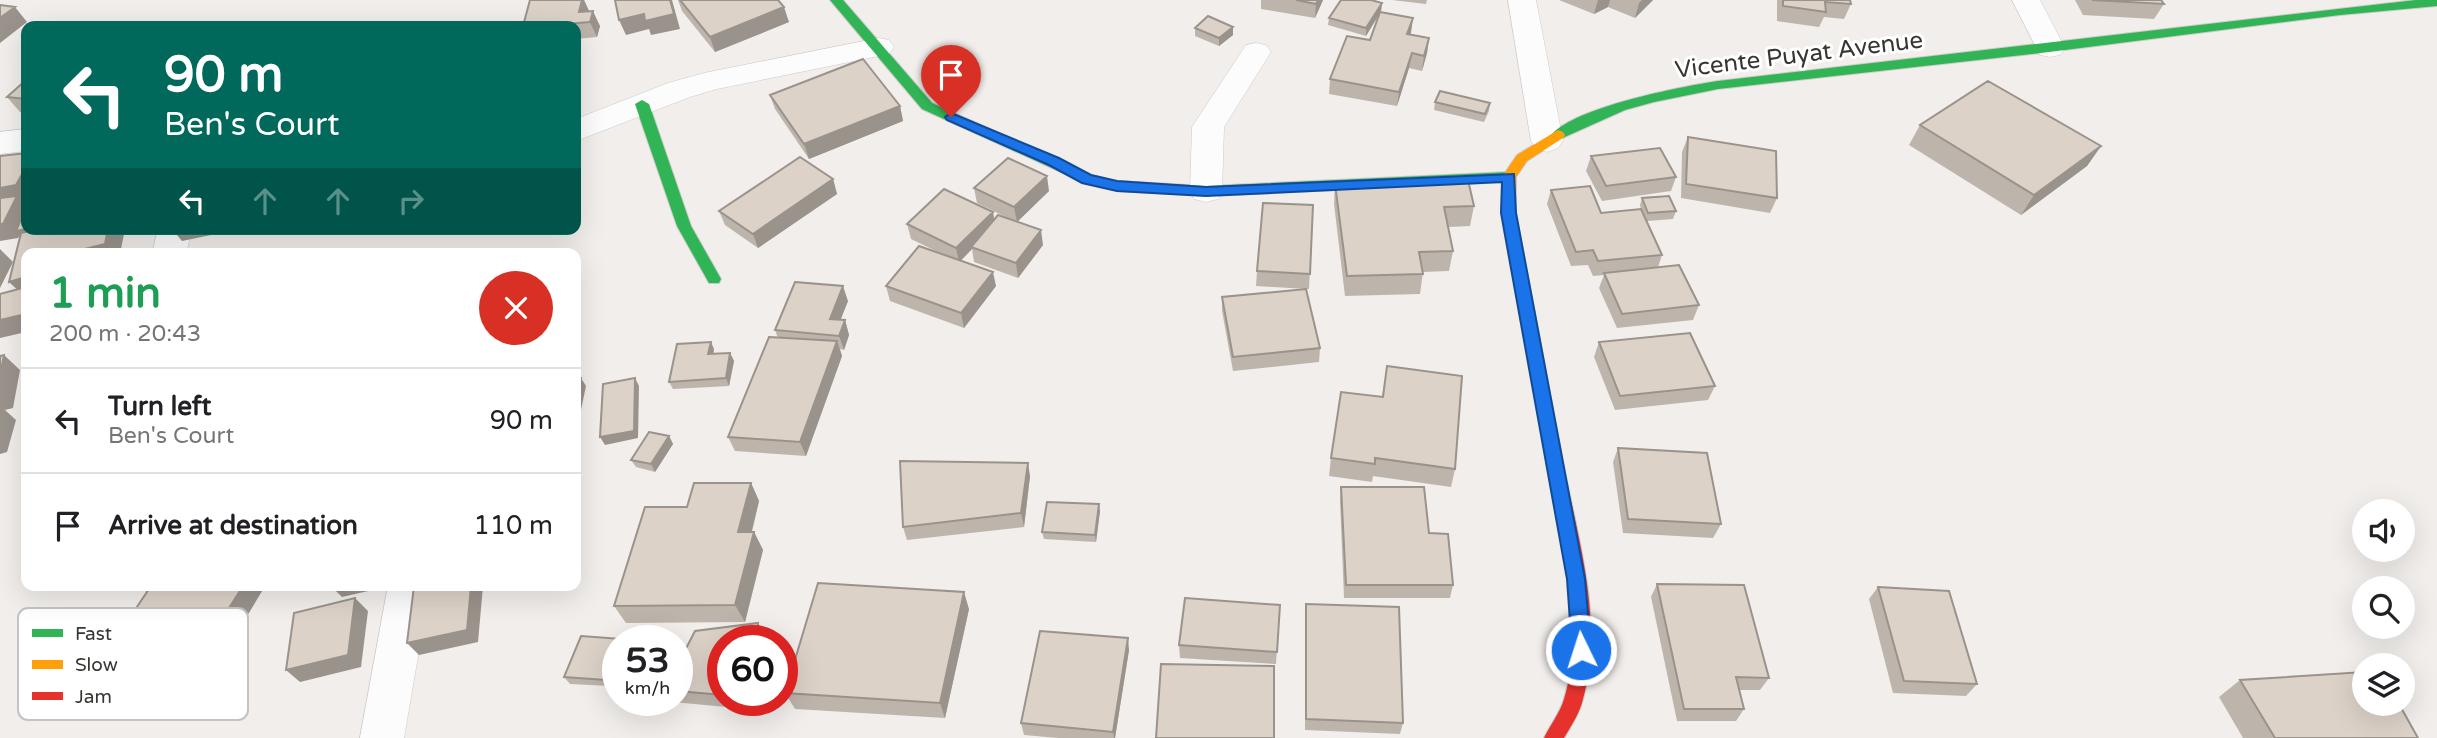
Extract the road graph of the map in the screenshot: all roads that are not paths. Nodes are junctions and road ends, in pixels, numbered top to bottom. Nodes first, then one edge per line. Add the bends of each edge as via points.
1 (836, 0) edge
2 (1522, 0) edge
3 (2026, 0) edge
4 (2437, 2) edge
5 (879, 47) junction
6 (2050, 48) junction
7 (1256, 52) dead end
8 (642, 104) junction
9 (581, 129) edge
10 (21, 141) edge
11 (1546, 141) junction
12 (0, 143) edge
13 (1509, 177) junction
14 (1206, 191) junction
15 (714, 279) dead end
16 (408, 591) edge
17 (382, 738) edge
18 (1554, 738) edge

1 - 5 main road
2 - 11 street
3 - 6 street
4 - 6 main road, Vicente Puyat Avenue via 2348,8
5 - 8 street via 715,80
5 - 14 main road via 927,106 1087,179 1117,186
6 - 11 main road, Vicente Puyat Avenue via 1698,86 1637,101 1580,122
7 - 14 street via 1208,127
8 - 9 street
8 - 15 main road via 684,226
10 - 12 street
11 - 13 main road, Vicente Puyat Avenue via 1522,159
13 - 14 main road
13 - 18 main road via 1509,213 1576,579 1581,650 1574,700
16 - 17 street

